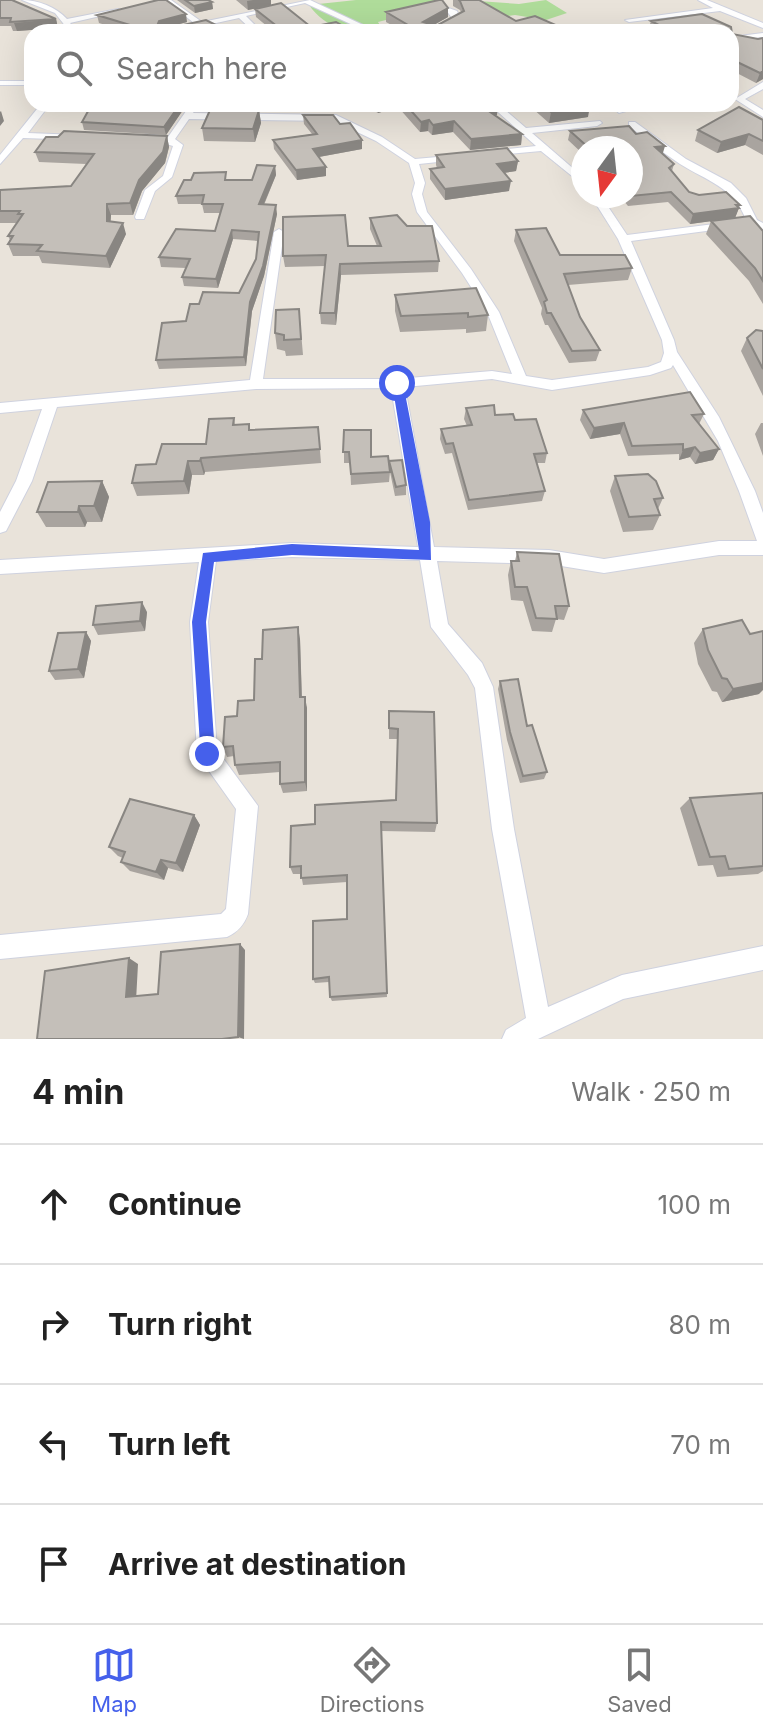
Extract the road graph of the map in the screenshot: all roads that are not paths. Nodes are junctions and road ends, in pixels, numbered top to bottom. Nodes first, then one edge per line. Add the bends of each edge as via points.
1 (25, 0) edge
2 (36, 0) edge
3 (169, 0) edge
4 (304, 0) edge
5 (701, 0) edge
6 (153, 4) edge
7 (445, 7) edge
8 (718, 9) junction
9 (122, 10) edge
10 (240, 15) junction
11 (629, 20) dead end
12 (65, 22) joint
13 (200, 24) joint
14 (250, 24) edge
15 (356, 24) edge
16 (446, 24) edge
17 (763, 26) edge
18 (763, 35) edge
19 (739, 38) edge
20 (0, 83) edge
21 (24, 83) edge
22 (763, 85) edge
23 (40, 112) edge
24 (188, 112) edge
25 (339, 112) edge
26 (502, 112) edge
27 (763, 114) edge
28 (185, 116) junction
29 (336, 118) junction
30 (597, 123) dead end
31 (632, 124) edge
32 (524, 131) junction
33 (21, 135) junction
34 (137, 137) edge
35 (85, 138) edge
36 (170, 140) junction
37 (542, 148) junction
38 (0, 161) edge
39 (413, 162) junction
40 (571, 172) edge
41 (604, 208) edge
42 (763, 212) edge
43 (140, 217) dead end
44 (755, 221) edge
45 (279, 232) edge
46 (624, 239) junction
47 (671, 353) junction
48 (521, 381) junction
49 (397, 383) junction
50 (256, 384) junction
51 (51, 404) junction
52 (0, 408) edge
53 (0, 527) edge
54 (763, 538) edge
55 (763, 548) edge
56 (427, 556) junction
57 (208, 557) junction
58 (0, 567) edge
59 (0, 947) edge
60 (763, 958) edge
61 (539, 1024) junction
62 (515, 1039) edge

1 - 2 street
2 - 12 street
3 - 6 street
3 - 13 street
4 - 10 street
4 - 15 street
5 - 8 street
7 - 16 street via 456,19
8 - 11 street
8 - 17 street
9 - 12 street
10 - 13 street
10 - 14 street
18 - 19 street
20 - 21 street
22 - 27 street via 739,99
23 - 33 street
24 - 28 street
25 - 29 street
26 - 32 street
28 - 29 street
28 - 36 street
29 - 39 street
30 - 32 street
31 - 44 street via 685,162 725,181
32 - 37 street
33 - 35 street
33 - 38 street
34 - 36 street
36 - 43 street via 178,145 176,157 167,177 150,190
37 - 39 street
37 - 40 street
39 - 48 street via 422,212 501,320
41 - 46 street
42 - 44 street
44 - 46 street
45 - 50 street
46 - 47 street
47 - 48 street via 666,365 650,371 552,385
47 - 54 street via 694,383
48 - 49 street via 492,375
49 - 50 street
49 - 56 street
50 - 51 street
51 - 52 street
51 - 53 street via 24,481
55 - 56 street via 719,548 604,566 549,557
56 - 57 street via 292,550
56 - 61 street via 440,627 484,687 503,829
57 - 58 street
57 - 59 street via 199,622 207,754 247,806 237,914 227,925
60 - 61 street via 622,987
61 - 62 street

